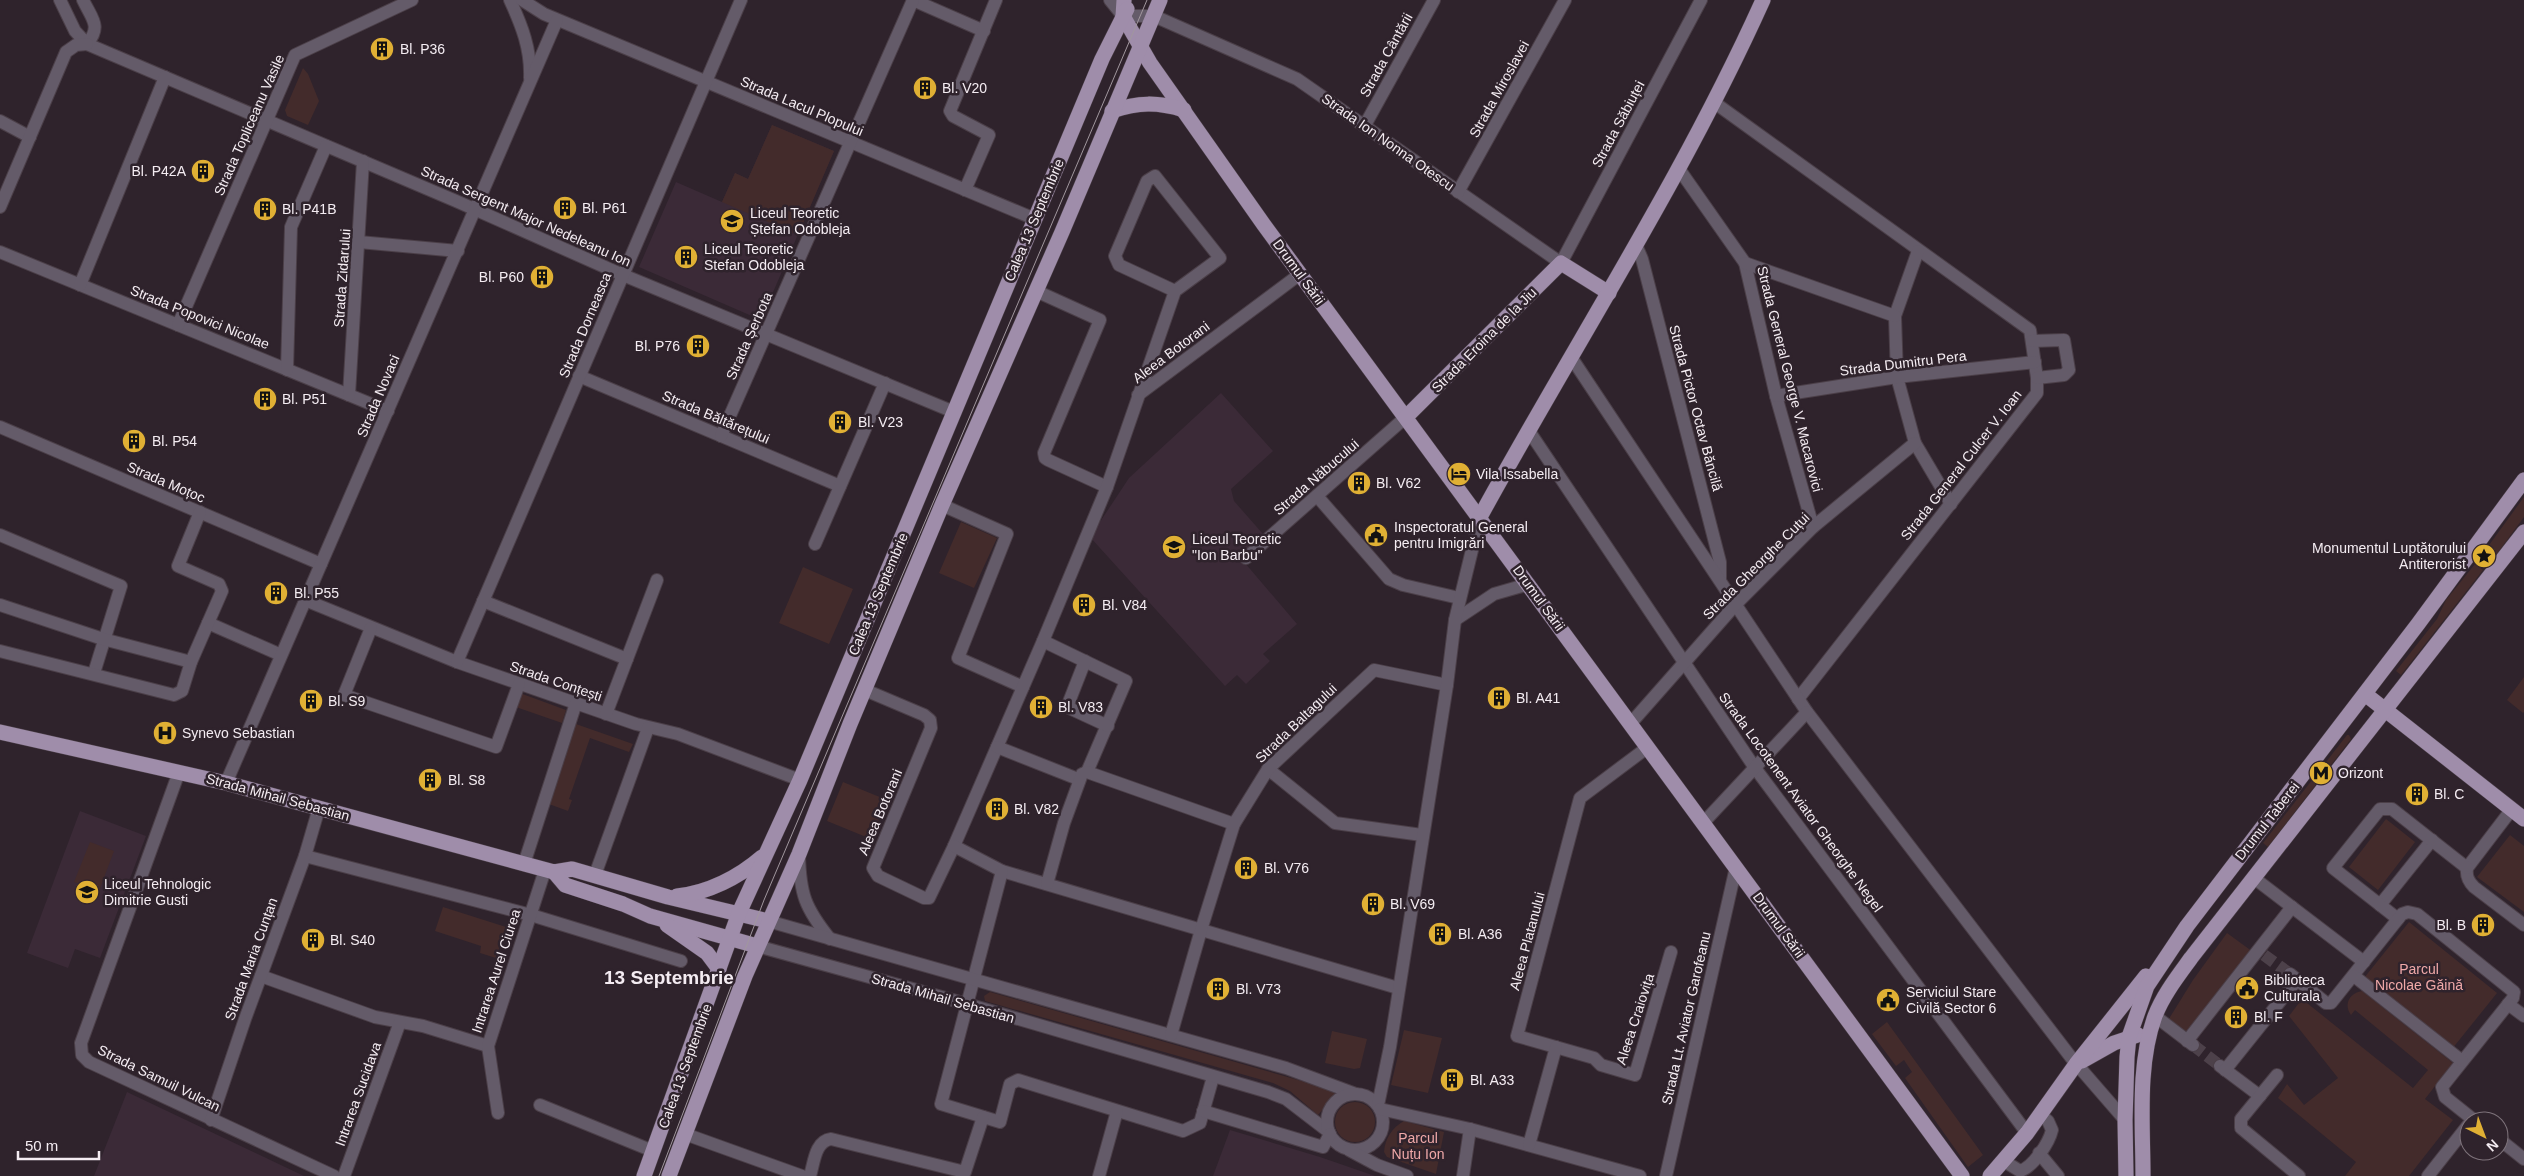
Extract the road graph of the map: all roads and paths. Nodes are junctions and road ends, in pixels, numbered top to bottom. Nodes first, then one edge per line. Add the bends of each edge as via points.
1 (60, 0) edge
2 (83, 0) edge
3 (412, 0) edge
4 (510, 0) edge
5 (522, 0) edge
6 (741, 0) edge
7 (913, 0) edge
8 (996, 0) edge
9 (1110, 0) edge
10 (1124, 0) edge
11 (1132, 0) edge
12 (1160, 0) edge
13 (1434, 0) edge
14 (1565, 0) edge
15 (1701, 0) edge
16 (1763, 0) edge
17 (1123, 16) junction
18 (1154, 16) junction
19 (557, 20) junction
20 (984, 31) junction
21 (87, 44) junction
22 (1140, 47) junction
23 (165, 78) junction
24 (706, 82) junction
25 (529, 85) junction
26 (1715, 103) junction
27 (1184, 110) junction
28 (1112, 111) junction
29 (266, 120) junction
30 (0, 121) edge
31 (1365, 125) junction
32 (30, 137) junction
33 (850, 142) junction
34 (326, 146) junction
35 (363, 161) junction
36 (1679, 169) junction
37 (965, 190) junction
38 (1458, 192) junction
39 (0, 207) edge
40 (476, 209) junction
41 (1035, 219) junction
42 (359, 242) junction
43 (1636, 245) junction
44 (458, 250) junction
45 (1918, 250) junction
46 (0, 252) edge
47 (1561, 263) junction
48 (1745, 263) junction
49 (1300, 274) junction
50 (622, 276) junction
51 (80, 285) junction
52 (1036, 292) junction
53 (1175, 292) junction
54 (1609, 293) junction
55 (1895, 316) junction
56 (178, 325) junction
57 (765, 335) junction
58 (2032, 341) junction
59 (1571, 357) junction
60 (2035, 362) junction
61 (287, 370) junction
62 (579, 376) junction
63 (1897, 377) junction
64 (2037, 378) junction
65 (884, 383) junction
66 (1138, 395) junction
67 (349, 396) junction
68 (1776, 396) junction
69 (388, 411) junction
70 (954, 412) junction
71 (1406, 417) junction
72 (0, 427) edge
73 (1529, 431) junction
74 (721, 436) junction
75 (1915, 443) junction
76 (2524, 480) edge
77 (840, 486) junction
78 (1107, 487) junction
79 (1317, 496) junction
80 (1951, 504) junction
81 (942, 506) junction
82 (200, 512) junction
83 (1480, 517) junction
84 (1813, 527) junction
85 (2524, 532) edge
86 (0, 535) edge
87 (815, 544) dead end
88 (1246, 558) dead end
89 (321, 564) junction
90 (657, 580) dead end
91 (1720, 580) junction
92 (1529, 584) junction
93 (1459, 598) junction
94 (305, 600) junction
95 (483, 601) junction
96 (1736, 604) junction
97 (0, 605) edge
98 (1455, 620) junction
99 (208, 622) junction
100 (371, 628) junction
101 (103, 639) junction
102 (1044, 641) junction
103 (0, 650) edge
104 (282, 655) junction
105 (627, 659) junction
106 (1085, 661) junction
107 (191, 662) junction
108 (457, 662) junction
109 (1685, 662) junction
110 (94, 673) junction
111 (519, 684) junction
112 (1447, 685) junction
113 (1023, 687) junction
114 (865, 690) junction
115 (2365, 694) junction
116 (1798, 699) junction
117 (576, 704) junction
118 (2386, 710) junction
119 (1807, 712) junction
120 (606, 714) junction
121 (1631, 723) junction
122 (1108, 726) junction
123 (648, 728) junction
124 (0, 732) edge
125 (1648, 746) junction
126 (997, 747) junction
127 (1755, 768) junction
128 (179, 772) junction
129 (1265, 772) junction
130 (1083, 776) junction
131 (800, 780) junction
132 (226, 783) junction
133 (319, 808) junction
134 (2518, 814) edge
135 (1704, 822) junction
136 (1234, 824) junction
137 (1422, 835) junction
138 (2432, 840) junction
139 (2250, 843) junction
140 (954, 846) junction
141 (765, 854) junction
142 (798, 854) junction
143 (305, 856) junction
144 (2270, 857) junction
145 (524, 864) junction
146 (1736, 867) junction
147 (2467, 868) junction
148 (550, 871) junction
149 (1002, 871) junction
150 (596, 875) junction
151 (2254, 878) junction
152 (1047, 884) junction
153 (668, 897) junction
154 (2380, 905) junction
155 (2292, 907) junction
156 (739, 913) junction
157 (531, 915) junction
158 (650, 916) junction
159 (2398, 919) junction
160 (768, 921) junction
161 (2524, 925) edge
162 (2186, 926) junction
163 (1200, 930) junction
164 (730, 937) junction
165 (830, 939) junction
166 (757, 946) junction
167 (1672, 952) dead end
168 (681, 961) dead end
169 (2364, 962) junction
170 (719, 969) junction
171 (261, 976) junction
172 (2354, 976) junction
173 (973, 979) junction
174 (1398, 988) junction
175 (967, 1004) junction
176 (2508, 1004) junction
177 (2155, 1016) junction
178 (2524, 1016) edge
179 (400, 1022) junction
180 (2150, 1033) junction
181 (1171, 1035) junction
182 (2129, 1037) junction
183 (488, 1046) junction
184 (1556, 1047) junction
185 (2462, 1061) junction
186 (2080, 1069) junction
187 (2277, 1075) dead end
188 (1213, 1077) junction
189 (1383, 1083) junction
190 (1360, 1094) junction
191 (2260, 1096) junction
192 (540, 1105) dead end
193 (1379, 1107) junction
194 (1117, 1111) junction
195 (1203, 1111) junction
196 (2461, 1111) edge
197 (498, 1113) dead end
198 (2041, 1115) junction
199 (983, 1117) junction
200 (211, 1120) junction
201 (2125, 1120) junction
202 (1470, 1129) junction
203 (1329, 1133) junction
204 (2027, 1133) junction
205 (685, 1134) junction
206 (2459, 1137) edge
207 (1529, 1145) junction
208 (2509, 1147) edge
209 (1345, 1148) junction
210 (653, 1151) junction
211 (2039, 1153) junction
212 (2524, 1159) edge
213 (2004, 1161) junction
214 (334, 1176) edge
215 (344, 1176) edge
216 (644, 1176) edge
217 (669, 1176) edge
218 (802, 1176) edge
219 (810, 1176) edge
220 (1099, 1176) edge
221 (1407, 1176) edge
222 (1463, 1176) edge
223 (1640, 1176) edge
224 (1666, 1176) edge
225 (1962, 1176) edge
226 (1990, 1176) edge
227 (2058, 1176) edge
228 (2126, 1176) edge
229 (2143, 1176) edge
230 (2299, 1176) edge
231 (2428, 1176) edge

1 - 21 street via 75,31
2 - 21 street via 96,28
3 - 29 street, Strada Topliceanu Vasile via 297,53
4 - 25 street via 530,54
5 - 19 street, Strada Lacul Plopului
6 - 24 street, Strada Dorneasca
7 - 20 street
7 - 33 street, Strada Șerbota
8 - 20 street
9 - 17 street
10 - 17 main road
11 - 17 main road, Calea 13 Septembrie
12 - 18 main road, Calea 13 Septembrie
13 - 31 street, Strada Cântării
14 - 38 street, Strada Miroslavei
15 - 47 street, Strada Săbiuței
16 - 26 main road
17 - 18 street
17 - 22 main road, Drumul Sării
17 - 41 main road, Calea 13 Septembrie
18 - 22 main road, Calea 13 Septembrie
18 - 31 street, Strada Ion Nonna Otescu via 1297,79
19 - 24 street, Strada Lacul Plopului
19 - 25 street, Strada Novaci
20 - 37 street via 950,111 953,116 989,135
21 - 23 street, Strada Sergent Major Nedeleanu Ion
21 - 32 street via 76,45 66,52
22 - 27 main road, Drumul Sării
22 - 28 main road, Calea 13 Septembrie
23 - 29 street, Strada Sergent Major Nedeleanu Ion
23 - 51 street
24 - 33 street, Strada Lacul Plopului
24 - 50 street, Strada Dorneasca
25 - 40 street, Strada Novaci
26 - 36 main road
26 - 45 street, Strada General Culcer V. Ioan
27 - 28 main road via 1140,103
27 - 49 main road, Drumul Sării
28 - 52 main road, Calea 13 Septembrie
29 - 34 street, Strada Sergent Major Nedeleanu Ion
29 - 56 street, Strada Topliceanu Vasile
30 - 32 street
31 - 38 street, Strada Ion Nonna Otescu
32 - 39 street
33 - 37 street, Strada Lacul Plopului
33 - 57 street, Strada Șerbota
34 - 35 street, Strada Sergent Major Nedeleanu Ion
34 - 61 street via 291,227
35 - 40 street, Strada Sergent Major Nedeleanu Ion
35 - 42 street, Strada Zidarului
36 - 43 main road
36 - 48 street, Strada General George V. Macarovici
37 - 41 street, Strada Lacul Plopului
38 - 47 street, Strada Ion Nonna Otescu
40 - 44 street, Strada Novaci
40 - 50 street, Strada Sergent Major Nedeleanu Ion
41 - 70 main road, Calea 13 Septembrie
42 - 44 street
42 - 67 street, Strada Zidarului
43 - 54 main road
43 - 91 street, Strada Pictor Octav Băncilă via 1720,562
44 - 69 street, Strada Novaci
45 - 55 street
45 - 58 street, Strada General Culcer V. Ioan via 2030,330
46 - 51 street, Strada Popovici Nicolae
47 - 54 main road, Strada Ion Nonna Otescu
47 - 71 main road, Strada Eroina de la Jiu
48 - 55 street
48 - 68 street, Strada General George V. Macarovici
49 - 66 street, Aleea Botorani
49 - 71 main road, Drumul Sării
50 - 57 street, Strada Sergent Major Nedeleanu Ion
50 - 62 street, Strada Dorneasca
51 - 56 street, Strada Popovici Nicolae
52 - 78 street via 1100,320 1044,453 1048,460
52 - 81 main road, Calea 13 Septembrie
53 - 53 street via 1120,265 1115,256 1151,177 1158,179 1220,258
53 - 66 street
54 - 59 main road
55 - 63 street
56 - 61 street, Strada Popovici Nicolae
57 - 65 street, Strada Sergent Major Nedeleanu Ion
57 - 74 street, Strada Șerbota
58 - 60 street, Strada General Culcer V. Ioan
58 - 64 street via 2064,340 2069,370 2064,375
59 - 73 main road
59 - 91 street
60 - 63 street, Strada Dumitru Pera
60 - 64 street, Strada General Culcer V. Ioan
61 - 67 street, Strada Popovici Nicolae
62 - 74 street, Strada Băltărețului
62 - 95 street, Strada Dorneasca
63 - 68 street, Strada Dumitru Pera
63 - 75 street
64 - 80 street, Strada General Culcer V. Ioan via 2036,393
65 - 70 street, Strada Sergent Major Nedeleanu Ion
65 - 77 street
66 - 78 street, Aleea Botorani
67 - 69 street, Strada Popovici Nicolae
68 - 84 street, Strada General George V. Macarovici
69 - 89 street, Strada Novaci
70 - 131 main road, Calea 13 Septembrie
71 - 79 street, Strada Năbucului
71 - 83 main road, Drumul Sării
72 - 82 street, Strada Moțoc
73 - 83 main road
73 - 109 street, Strada Locotenent Aviator Gheorghe Negel
74 - 77 street, Strada Băltărețului
75 - 80 street
75 - 84 street, Strada Gheorghe Cuțui
76 - 115 main road, Drumul Taberei
77 - 87 street
78 - 102 street, Aleea Botorani
79 - 88 street, Strada Năbucului
79 - 93 street via 1389,579
80 - 116 street, Strada General Culcer V. Ioan
81 - 113 street via 1007,534 958,658
81 - 114 main road, Calea 13 Septembrie
82 - 89 street, Strada Moțoc
82 - 99 street via 178,566 222,587
83 - 92 main road, Drumul Sării
83 - 93 street
84 - 96 street, Strada Gheorghe Cuțui
85 - 118 main road, Drumul Taberei
86 - 101 street via 121,586
89 - 94 street, Strada Novaci
90 - 105 street
91 - 96 street
92 - 98 street via 1494,594
92 - 121 main road, Drumul Sării
93 - 98 street
94 - 100 street, Strada Conțești
94 - 104 street, Strada Novaci
95 - 105 street
95 - 108 street, Strada Dorneasca
96 - 109 street, Strada Gheorghe Cuțui
96 - 116 street
97 - 101 street
98 - 112 street
99 - 104 street
99 - 107 street
100 - 108 street, Strada Conțești
100 - 111 street via 344,695 496,747
101 - 107 street
101 - 110 street
102 - 106 street
102 - 113 street, Aleea Botorani
103 - 110 street
104 - 132 street, Strada Novaci
105 - 120 street
106 - 122 street via 1126,681
106 - 122 street via 1067,707
107 - 110 street via 182,691 174,695
108 - 111 street, Strada Conțești
109 - 121 street, Strada Gheorghe Cuțui
109 - 127 street, Strada Locotenent Aviator Gheorghe Negel
111 - 117 street, Strada Conțești
112 - 129 street, Strada Baltagului via 1374,670
112 - 137 street
113 - 126 street, Aleea Botorani
114 - 140 street, Aleea Botorani via 924,715 930,720 931,728 881,846 873,868 875,872 908,891 928,898
114 - 142 main road, Calea 13 Septembrie
115 - 118 main road
115 - 139 main road, Drumul Taberei
116 - 119 street
117 - 120 street, Strada Conțești
117 - 145 street
118 - 134 main road
118 - 144 main road, Drumul Taberei
119 - 127 street
119 - 186 street
120 - 123 street, Strada Conțești
121 - 125 main road, Drumul Sării
122 - 130 street
123 - 131 street, Strada Conțești via 678,734
123 - 150 street
124 - 128 main road, Strada Mihail Sebastian
125 - 135 main road, Drumul Sării
125 - 184 street, Aleea Platanului via 1580,798 1517,1036
126 - 130 street
126 - 140 street, Aleea Botorani
127 - 135 street
127 - 204 street, Strada Locotenent Aviator Gheorghe Negel
128 - 132 main road, Strada Mihail Sebastian
128 - 200 street, Strada Samuil Vulcan via 80,1047 89,1062
129 - 136 street, Strada Baltagului
129 - 137 street via 1335,823
130 - 136 street
130 - 152 street
131 - 141 main road, Calea 13 Septembrie
132 - 133 main road, Strada Mihail Sebastian
133 - 143 street, Strada Maria Cunțan
133 - 145 main road, Strada Mihail Sebastian
134 - 147 street
135 - 146 main road, Drumul Sării
136 - 163 street, Strada Baltagului
137 - 174 street
138 - 147 street
138 - 154 street
138 - 154 street via 2392,809 2384,807 2376,812 2333,868
139 - 144 main road
139 - 162 main road, Drumul Taberei
140 - 149 street
141 - 153 main road via 728,880 694,893
141 - 156 main road, Calea 13 Septembrie
142 - 160 main road, Calea 13 Septembrie
142 - 165 street via 804,899
143 - 157 street
143 - 171 street, Strada Maria Cunțan
144 - 151 main road, Drumul Taberei
145 - 148 main road, Strada Mihail Sebastian
146 - 224 street, Strada Lt. Aviator Garofeanu
146 - 225 main road, Drumul Sării
147 - 161 street via 2467,877 2474,887
148 - 150 main road, Strada Mihail Sebastian via 572,869
148 - 157 street, Intrarea Aurel Ciurea
148 - 158 main road, Strada Mihail Sebastian via 566,885
149 - 152 street
149 - 173 street
150 - 153 main road, Strada Mihail Sebastian
151 - 155 street
151 - 177 main road, Drumul Taberei via 2181,972
152 - 163 street
153 - 156 main road, Strada Mihail Sebastian
154 - 159 street
155 - 169 street
155 - 177 street via 2190,1043
156 - 160 main road, Strada Mihail Sebastian
156 - 164 main road, Calea 13 Septembrie
157 - 168 street
157 - 183 street, Intrarea Aurel Ciurea
158 - 164 main road, Strada Mihail Sebastian
158 - 170 main road via 700,948
159 - 169 street
159 - 176 street via 2408,912 2417,914 2512,989 2514,995
160 - 165 street, Strada Mihail Sebastian
160 - 166 main road, Calea 13 Septembrie
162 - 182 main road, Drumul Taberei via 2147,986
162 - 186 main road
163 - 174 street
163 - 181 street, Strada Baltagului
164 - 166 main road, Strada Mihail Sebastian
164 - 170 main road, Calea 13 Septembrie
165 - 173 street, Strada Mihail Sebastian
166 - 175 street, Strada Mihail Sebastian
166 - 205 main road, Calea 13 Septembrie
167 - 184 street, Aleea Craiovița via 1635,1075
169 - 172 street
170 - 210 main road, Calea 13 Septembrie
171 - 179 street via 376,1017
171 - 200 street, Strada Maria Cunțan
172 - 185 street
172 - 191 street via 2333,1002 2328,1003 2293,977 2222,1067
173 - 175 street
173 - 181 street, Strada Mihail Sebastian
174 - 189 street
175 - 188 street, Strada Mihail Sebastian
175 - 199 street via 941,1104
176 - 178 street
176 - 185 street
177 - 180 main road, Drumul Taberei
179 - 183 street
179 - 215 street, Intrarea Sucidava
180 - 182 main road
180 - 229 main road, Drumul Taberei via 2144,1088
181 - 190 street, Strada Mihail Sebastian via 1286,1068
182 - 186 main road
182 - 201 main road, Drumul Taberei
183 - 197 street, Intrarea Aurel Ciurea
184 - 207 street
185 - 196 street via 2442,1087 2445,1097
186 - 198 main road
186 - 201 street
187 - 191 street
188 - 195 street
188 - 203 street, Strada Mihail Sebastian via 1286,1099
189 - 190 street via 1376,1091
189 - 193 street
190 - 193 street
190 - 203 street via 1347,1095 1332,1106 1327,1123
191 - 230 street via 2242,1119 2241,1128
192 - 210 street
193 - 202 street
193 - 209 street via 1384,1122 1378,1139 1362,1149
194 - 195 street via 1183,1131 1200,1123
194 - 199 street via 1018,1080 1010,1084 1000,1122
194 - 220 street
195 - 203 street via 1323,1147
198 - 204 main road
198 - 211 street via 2052,1130
199 - 219 street via 965,1172 831,1139 819,1144
200 - 214 street, Strada Samuil Vulcan
201 - 228 main road, Drumul Taberei
202 - 207 street
202 - 222 street
203 - 209 street
204 - 213 main road
205 - 217 main road, Calea 13 Septembrie
205 - 218 street
206 - 231 street
207 - 223 street
208 - 212 street
209 - 221 street
210 - 216 main road, Calea 13 Septembrie
211 - 213 street via 2020,1171
211 - 227 street
213 - 226 main road

